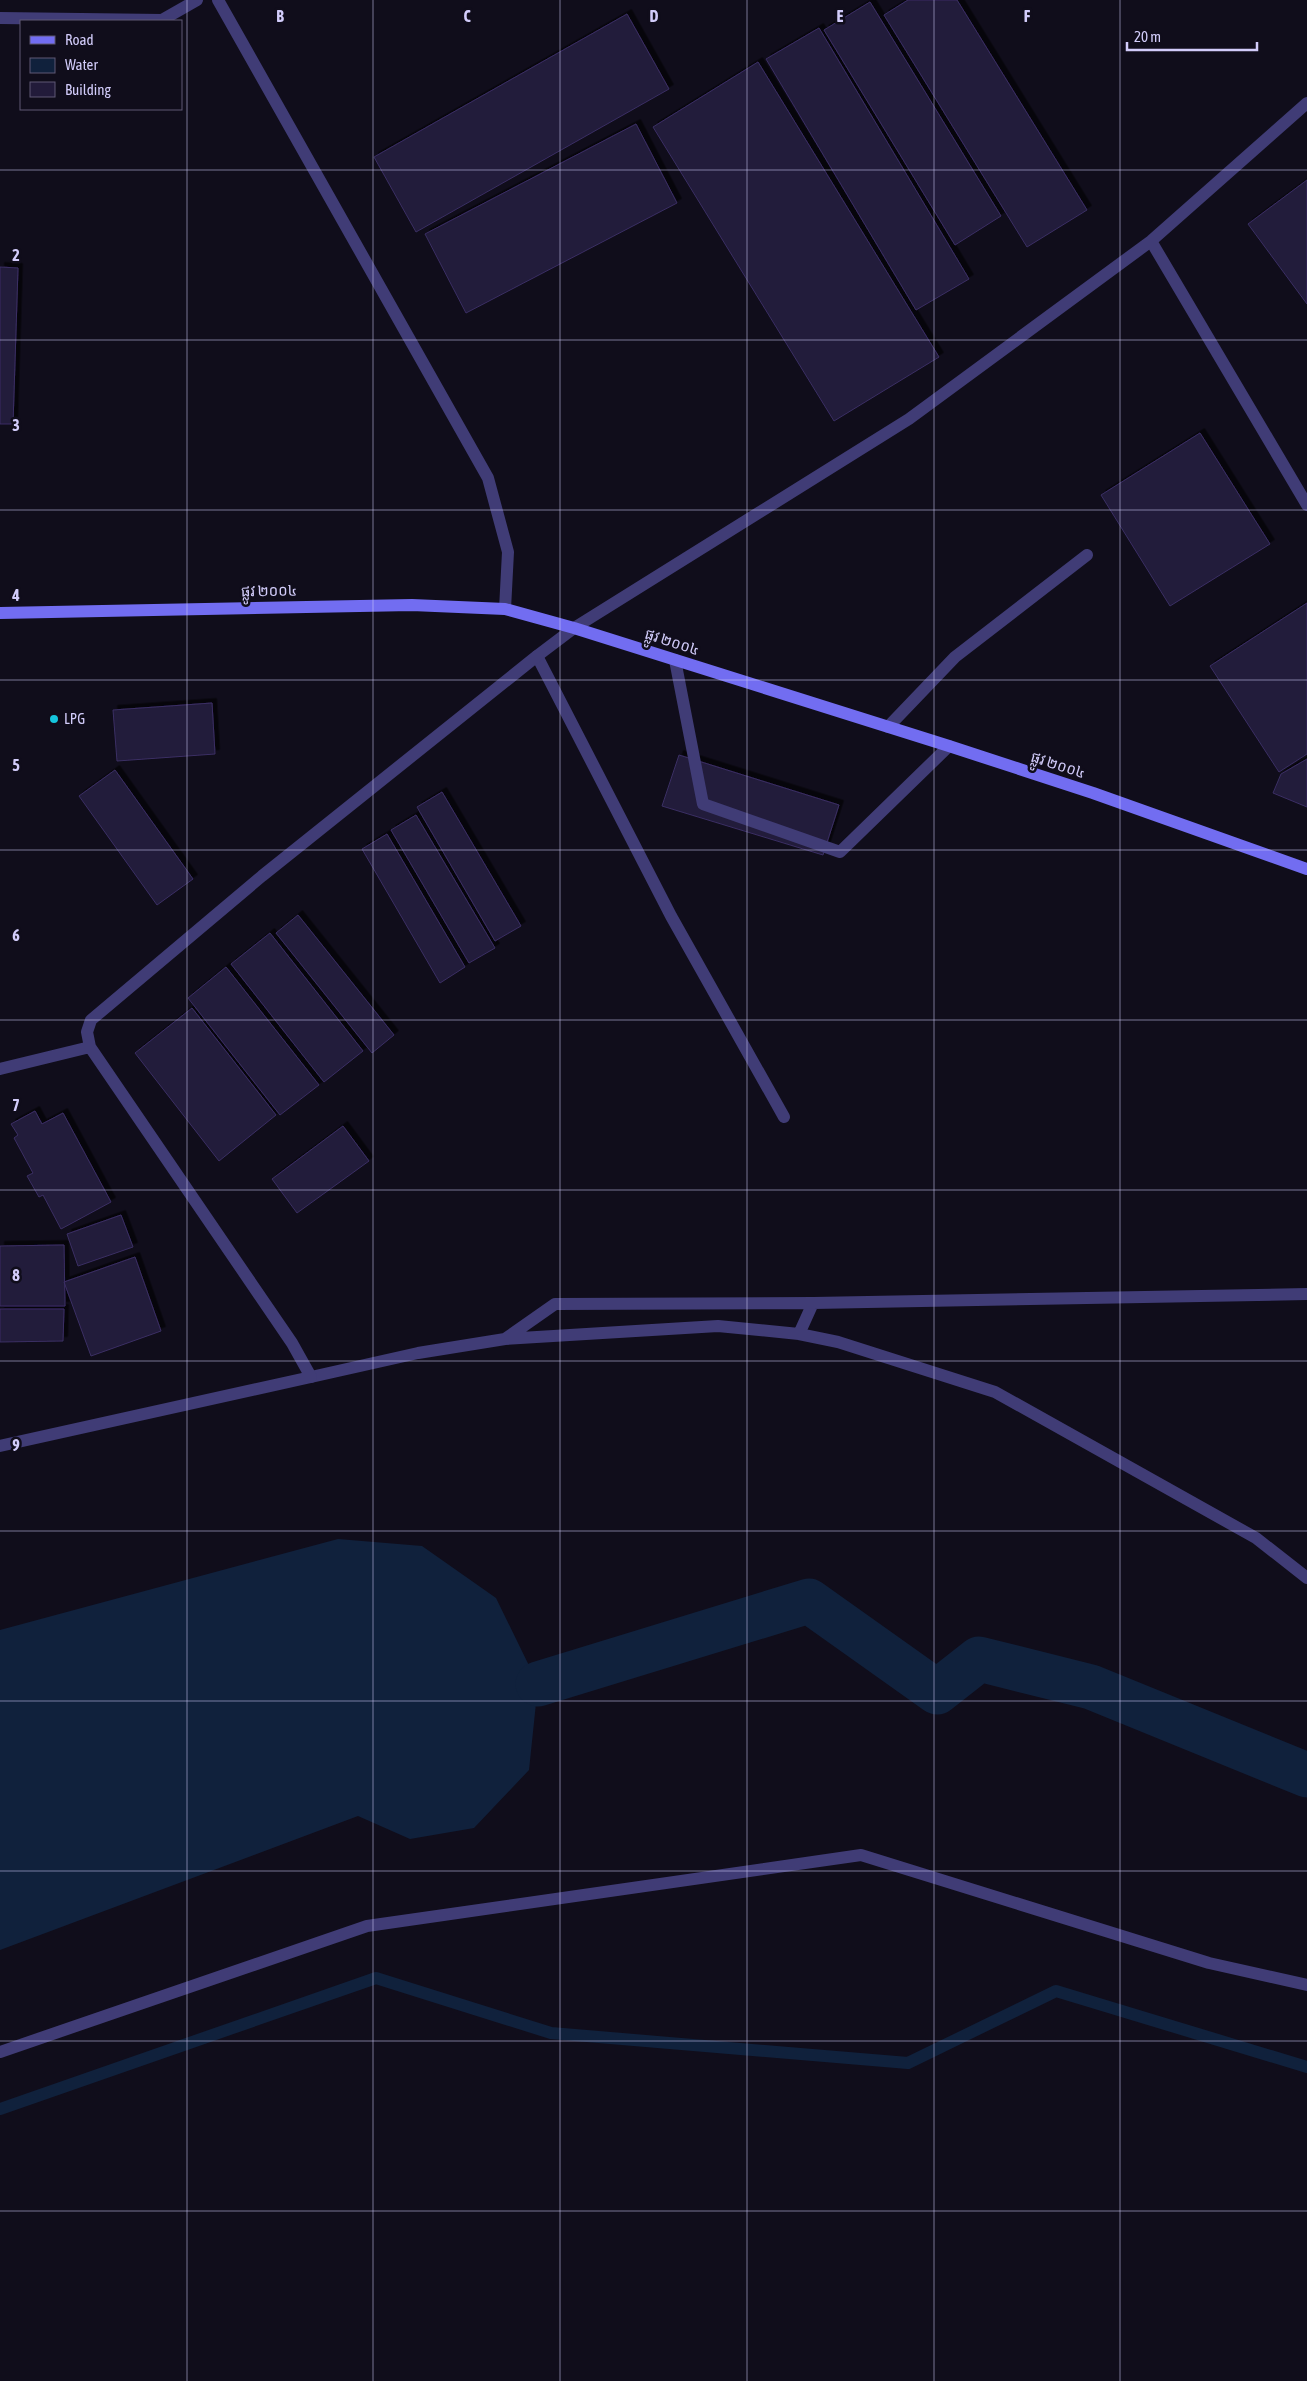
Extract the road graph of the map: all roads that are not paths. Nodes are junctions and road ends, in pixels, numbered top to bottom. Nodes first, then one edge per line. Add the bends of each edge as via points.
1 (196, 0) edge
2 (218, 0) edge
3 (0, 18) edge
4 (1307, 103) edge
5 (1151, 241) junction
6 (1307, 505) edge
7 (1088, 555) dead end
8 (504, 609) junction
9 (0, 613) edge
10 (574, 628) junction
11 (537, 656) junction
12 (675, 660) junction
13 (888, 727) junction
14 (949, 746) junction
15 (1307, 869) edge
16 (90, 1047) junction
17 (0, 1069) edge
18 (784, 1117) dead end
19 (1307, 1294) edge
20 (813, 1303) junction
21 (799, 1334) junction
22 (505, 1339) junction
23 (312, 1377) junction
24 (0, 1446) edge
25 (1307, 1578) edge
26 (1307, 1986) edge
27 (0, 2052) edge

1 - 3 street via 162,20
2 - 8 street via 488,478 508,552
4 - 5 street
5 - 6 street
5 - 10 street via 909,419
7 - 13 street via 955,657
8 - 9 main road, ផ្លូវ ២០០៤ via 412,605
8 - 10 main road, ផ្លូវ ២០០៤
10 - 11 street
10 - 12 main road, ផ្លូវ ២០០៤
11 - 16 street via 262,876 92,1020 87,1032
11 - 18 street via 671,916
12 - 13 main road, ផ្លូវ ២០០៤
12 - 14 street via 703,804 840,852
13 - 14 main road, ផ្លូវ ២០០៤
14 - 15 main road, ផ្លូវ ២០០៤
16 - 17 street
16 - 23 street
19 - 20 street
20 - 21 street
20 - 22 street via 555,1304
21 - 22 street via 718,1326
21 - 25 street via 838,1342 995,1392 1256,1538
22 - 23 street via 418,1353
23 - 24 street
26 - 27 street via 1209,1963 861,1855 367,1926

